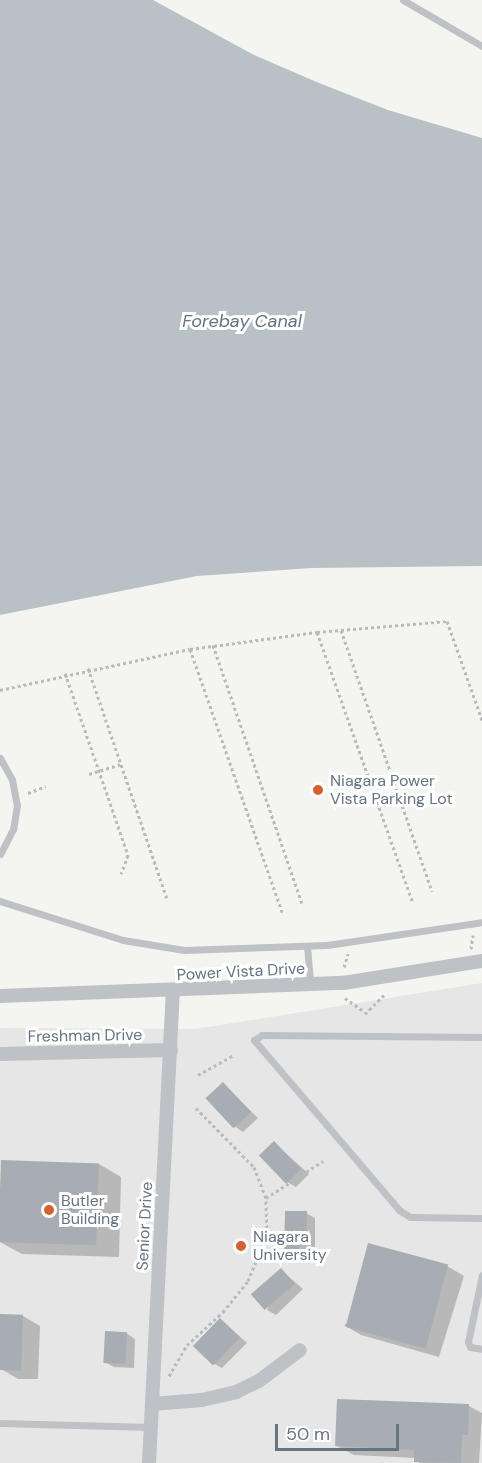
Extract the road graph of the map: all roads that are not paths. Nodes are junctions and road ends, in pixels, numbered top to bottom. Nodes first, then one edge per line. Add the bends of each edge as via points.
1 (403, 0) edge
2 (482, 46) edge
3 (0, 758) edge
4 (0, 854) edge
5 (0, 901) edge
6 (482, 922) edge
7 (307, 946) junction
8 (476, 957) edge
9 (310, 984) junction
10 (173, 992) junction
11 (0, 996) edge
12 (482, 1038) edge
13 (171, 1050) junction
14 (0, 1054) edge
15 (482, 1218) edge
16 (482, 1275) edge
17 (482, 1349) edge
18 (300, 1350) dead end
19 (152, 1404) junction
20 (0, 1423) edge
21 (151, 1427) junction
22 (149, 1463) edge

1 - 2 lane
3 - 4 lane via 12,780 16,805 13,829
5 - 7 lane via 155,947
6 - 7 lane via 414,935
7 - 9 lane
8 - 9 street, Power Vista Drive via 405,976
9 - 10 street, Power Vista Drive
10 - 11 street, Power Vista Drive
10 - 13 street, Senior Drive
12 - 15 lane via 262,1035 254,1040 405,1215
13 - 14 street, Freshman Drive
13 - 19 street, Senior Drive
16 - 17 lane via 468,1342 470,1347
18 - 19 street via 259,1381 236,1392 202,1400
19 - 21 street, Senior Drive
20 - 21 lane
21 - 22 street, Senior Drive

